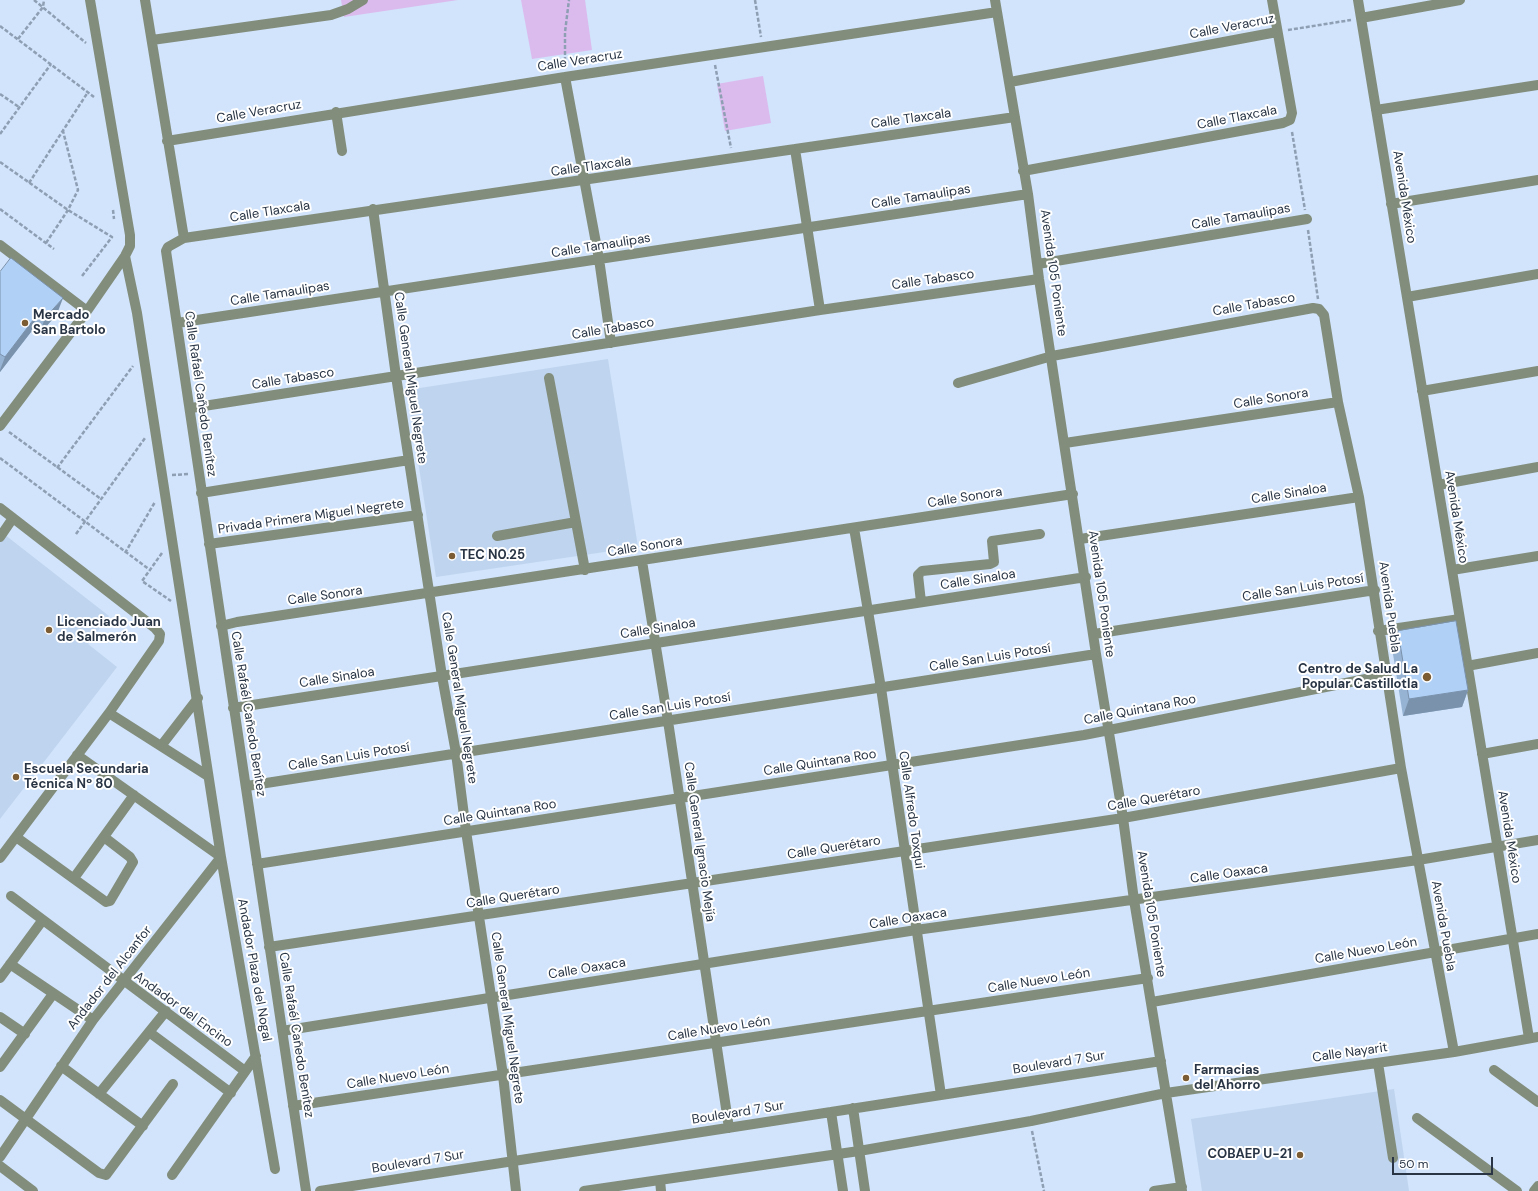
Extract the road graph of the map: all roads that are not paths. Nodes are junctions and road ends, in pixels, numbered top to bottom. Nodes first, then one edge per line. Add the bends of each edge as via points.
1 (90, 0) edge
2 (145, 0) edge
3 (363, 0) edge
4 (995, 0) edge
5 (1272, 0) edge
6 (1358, 0) edge
7 (1460, 0) edge
8 (997, 12) junction
9 (1361, 18) junction
10 (1277, 32) junction
11 (152, 40) junction
12 (565, 77) junction
13 (1010, 82) junction
14 (1538, 85) edge
15 (1376, 110) junction
16 (336, 112) junction
17 (1015, 117) junction
18 (167, 141) junction
19 (795, 149) junction
20 (342, 151) dead end
21 (1023, 171) junction
22 (1538, 180) edge
23 (584, 181) junction
24 (1028, 194) junction
25 (1391, 204) junction
26 (373, 209) junction
27 (1307, 219) dead end
28 (809, 227) junction
29 (184, 238) junction
30 (172, 244) joint
31 (0, 245) edge
32 (125, 256) junction
33 (599, 259) junction
34 (1038, 264) junction
35 (1538, 274) edge
36 (1039, 279) junction
37 (385, 292) junction
38 (1407, 298) junction
39 (1319, 309) joint
40 (820, 310) junction
41 (87, 311) junction
42 (177, 323) junction
43 (611, 343) junction
44 (1052, 356) junction
45 (1538, 371) edge
46 (396, 376) junction
47 (549, 378) dead end
48 (958, 383) dead end
49 (1422, 391) junction
50 (1338, 402) junction
51 (191, 408) junction
52 (0, 426) edge
53 (1065, 443) junction
54 (409, 460) junction
55 (1538, 467) edge
56 (1438, 484) junction
57 (201, 493) junction
58 (1073, 494) junction
59 (1359, 497) junction
60 (0, 508) edge
61 (418, 515) junction
62 (13, 518) junction
63 (576, 522) junction
64 (854, 528) junction
65 (1040, 534) dead end
66 (497, 536) dead end
67 (0, 538) edge
68 (1080, 539) junction
69 (209, 544) junction
70 (1538, 556) edge
71 (642, 561) junction
72 (585, 570) junction
73 (1452, 570) junction
74 (1086, 577) junction
75 (1375, 590) junction
76 (430, 594) junction
77 (921, 602) junction
78 (867, 611) junction
79 (1460, 619) junction
80 (221, 626) junction
81 (1378, 631) junction
82 (1094, 634) junction
83 (654, 643) junction
84 (1538, 653) edge
85 (1096, 654) junction
86 (1467, 666) junction
87 (1386, 674) junction
88 (442, 676) junction
89 (880, 688) junction
90 (198, 698) junction
91 (233, 708) junction
92 (109, 713) junction
93 (668, 721) junction
94 (1108, 730) junction
95 (1538, 744) edge
96 (161, 746) junction
97 (456, 753) junction
98 (1482, 754) junction
99 (77, 755) junction
100 (891, 766) junction
101 (1401, 768) junction
102 (208, 776) junction
103 (247, 786) junction
104 (134, 795) junction
105 (678, 798) junction
106 (1123, 818) junction
107 (466, 831) junction
108 (16, 837) junction
109 (104, 837) junction
110 (1538, 840) edge
111 (1497, 847) junction
112 (904, 851) junction
113 (221, 857) junction
114 (0, 858) edge
115 (1418, 860) junction
116 (257, 864) junction
117 (74, 878) junction
118 (691, 883) junction
119 (10, 896) dead end
120 (1134, 900) junction
121 (479, 915) junction
122 (42, 921) junction
123 (916, 930) junction
124 (1538, 934) edge
125 (1512, 938) junction
126 (269, 947) junction
127 (1435, 952) junction
128 (10, 964) junction
129 (704, 964) junction
130 (0, 978) edge
131 (1148, 978) junction
132 (124, 982) junction
133 (53, 994) junction
134 (491, 997) junction
135 (1152, 1002) junction
136 (166, 1011) junction
137 (928, 1011) junction
138 (0, 1017) edge
139 (93, 1020) junction
140 (282, 1030) junction
141 (149, 1032) junction
142 (25, 1034) junction
143 (1533, 1037) edge
144 (716, 1043) junction
145 (1454, 1052) junction
146 (256, 1056) junction
147 (1160, 1061) junction
148 (1378, 1062) junction
149 (61, 1066) junction
150 (0, 1067) edge
151 (1494, 1070) dead end
152 (245, 1071) junction
153 (503, 1075) junction
154 (173, 1084) dead end
155 (231, 1093) junction
156 (1166, 1093) junction
157 (99, 1094) junction
158 (941, 1095) junction
159 (0, 1100) edge
160 (1538, 1102) edge
161 (293, 1106) junction
162 (853, 1108) junction
163 (831, 1112) junction
164 (1416, 1118) dead end
165 (24, 1119) junction
166 (143, 1126) junction
167 (729, 1128) junction
168 (859, 1151) junction
169 (837, 1154) junction
170 (0, 1157) edge
171 (1393, 1158) dead end
172 (513, 1160) junction
173 (0, 1166) edge
174 (275, 1169) dead end
175 (172, 1175) dead end
176 (660, 1180) junction
177 (1538, 1186) edge
178 (1182, 1189) edge
179 (33, 1191) edge
180 (306, 1191) edge
181 (320, 1191) edge
182 (516, 1191) edge
183 (584, 1191) edge
184 (661, 1191) edge
185 (843, 1191) edge
186 (865, 1191) edge
187 (1154, 1191) edge
188 (1517, 1191) edge
189 (1534, 1191) edge

1 - 32 street via 130,235 130,246
2 - 11 street
3 - 11 street via 331,15
4 - 8 street, Avenida 105 Poniente
5 - 10 street
6 - 9 street, Avenida México
7 - 9 street
8 - 12 street, Calle Veracruz
8 - 13 street, Avenida 105 Poniente
9 - 15 street, Avenida México
10 - 13 street, Calle Veracruz
10 - 21 street, Calle Tlaxcala via 1292,113 1290,120
11 - 18 street
12 - 16 street, Calle Veracruz
12 - 23 street
13 - 17 street, Avenida 105 Poniente
14 - 15 street
15 - 25 street, Avenida México
16 - 18 street, Calle Veracruz
16 - 20 street
17 - 19 street, Calle Tlaxcala
17 - 21 street, Avenida 105 Poniente
18 - 29 street
19 - 23 street, Calle Tlaxcala
19 - 28 street
21 - 24 street, Avenida 105 Poniente
22 - 25 street
23 - 26 street, Calle Tlaxcala
23 - 33 street
24 - 28 street, Calle Tamaulipas
24 - 34 street, Avenida 105 Poniente
25 - 38 street, Avenida México
26 - 29 street, Calle Tlaxcala
26 - 37 street, Calle General Miguel Negrete
27 - 34 street, Calle Tamaulipas
28 - 33 street, Calle Tamaulipas
28 - 40 street
29 - 30 street, Calle Tlaxcala
30 - 42 street, Calle Rafaél Cañedo Benítez via 166,251
31 - 41 street
32 - 41 street
32 - 90 street, Andador Plaza del Nogal via 137,313
33 - 37 street, Calle Tamaulipas
33 - 43 street
34 - 36 street, Avenida 105 Poniente
35 - 38 street
36 - 40 street, Calle Tabasco
36 - 44 street, Avenida 105 Poniente
37 - 42 street, Calle Tamaulipas
37 - 46 street, Calle General Miguel Negrete
38 - 49 street, Avenida México
39 - 44 street, Calle Tabasco via 1313,308
39 - 50 street, Avenida Puebla via 1324,315
40 - 43 street, Calle Tabasco
41 - 52 street
42 - 51 street, Calle Rafaél Cañedo Benítez
43 - 46 street, Calle Tabasco
44 - 48 street, Calle Tabasco
44 - 53 street, Avenida 105 Poniente
45 - 49 street
46 - 51 street, Calle Tabasco
46 - 54 street, Calle General Miguel Negrete
47 - 63 street
49 - 56 street, Avenida México
50 - 53 street, Calle Sonora
50 - 59 street, Avenida Puebla
51 - 57 street, Calle Rafaél Cañedo Benítez
53 - 58 street, Avenida 105 Poniente
54 - 57 street
54 - 61 street, Calle General Miguel Negrete
55 - 56 street
56 - 73 street, Avenida México
57 - 69 street, Calle Rafaél Cañedo Benítez
58 - 64 street, Calle Sonora
58 - 68 street, Avenida 105 Poniente
59 - 68 street, Calle Sinaloa
59 - 75 street, Avenida Puebla
60 - 62 street
61 - 69 street, Privada Primera Miguel Negrete
61 - 76 street, Calle General Miguel Negrete
62 - 67 street
62 - 92 street via 160,634 159,641
63 - 66 street
63 - 72 street
64 - 71 street, Calle Sonora
64 - 78 street, Calle Alfredo Toxqui
65 - 77 street via 992,541 994,562 990,564 922,571 918,575
68 - 74 street, Avenida 105 Poniente
69 - 80 street, Calle Rafaél Cañedo Benítez
70 - 73 street
71 - 72 street, Calle Sonora
71 - 83 street, Calle General Ignacio Mejía
72 - 76 street, Calle Sonora
73 - 79 street, Avenida México
74 - 77 street, Calle Sinaloa
74 - 82 street, Avenida 105 Poniente
75 - 81 street, Avenida Puebla
75 - 82 street, Calle San Luis Potosí
76 - 80 street, Calle Sonora
76 - 88 street, Calle General Miguel Negrete
77 - 78 street, Calle Sinaloa
78 - 83 street, Calle Sinaloa
78 - 89 street, Calle Alfredo Toxqui
79 - 81 street
79 - 86 street, Avenida México
80 - 91 street, Calle Rafaél Cañedo Benítez
81 - 87 street, Avenida Puebla
82 - 85 street, Avenida 105 Poniente
83 - 88 street, Calle Sinaloa
83 - 93 street, Calle General Ignacio Mejía
84 - 86 street
85 - 89 street, Calle San Luis Potosí
85 - 94 street, Avenida 105 Poniente
86 - 98 street, Avenida México
87 - 94 street, Calle Quintana Roo
87 - 101 street, Avenida Puebla
88 - 91 street, Calle Sinaloa
88 - 97 street, Calle General Miguel Negrete
89 - 93 street, Calle San Luis Potosí
89 - 100 street, Calle Alfredo Toxqui
90 - 96 street
90 - 102 street, Andador Plaza del Nogal
91 - 103 street, Calle Rafaél Cañedo Benítez
92 - 96 street
92 - 99 street
93 - 97 street, Calle San Luis Potosí
93 - 105 street, Calle General Ignacio Mejía
94 - 100 street, Calle Quintana Roo
94 - 106 street, Avenida 105 Poniente
95 - 98 street
96 - 102 street
97 - 103 street, Calle San Luis Potosí
97 - 107 street, Calle General Miguel Negrete
98 - 111 street, Avenida México
99 - 104 street
99 - 108 street
100 - 105 street, Calle Quintana Roo
100 - 112 street, Calle Alfredo Toxqui
101 - 106 street, Calle Querétaro
101 - 115 street, Avenida Puebla
102 - 113 street, Andador Plaza del Nogal
103 - 116 street, Calle Rafaél Cañedo Benítez
104 - 109 street
104 - 113 street
105 - 107 street, Calle Quintana Roo
105 - 118 street, Calle General Ignacio Mejía
106 - 112 street, Calle Querétaro
106 - 120 street, Avenida 105 Poniente
107 - 116 street, Calle Quintana Roo
107 - 121 street, Calle General Miguel Negrete
108 - 114 street
108 - 117 street
109 - 117 street
109 - 117 street via 133,862 110,901 106,902
110 - 111 street, Calle Oaxaca
111 - 115 street, Calle Oaxaca
111 - 125 street, Avenida México
112 - 118 street, Calle Querétaro
112 - 123 street, Calle Alfredo Toxqui
113 - 132 street, Andador del Alcanfor
113 - 146 street, Andador Plaza del Nogal
115 - 120 street, Calle Oaxaca
115 - 127 street, Avenida Puebla
116 - 126 street, Calle Rafaél Cañedo Benítez
118 - 121 street, Calle Querétaro
118 - 129 street, Calle General Ignacio Mejía
119 - 122 street, Andador del Encino
120 - 123 street, Calle Oaxaca
120 - 131 street, Avenida 105 Poniente
121 - 126 street, Calle Querétaro
121 - 134 street, Calle General Miguel Negrete
122 - 128 street
122 - 132 street, Andador del Encino
123 - 129 street, Calle Oaxaca
123 - 137 street, Calle Alfredo Toxqui
124 - 125 street, Calle Nuevo León
125 - 127 street, Calle Nuevo León
125 - 143 street, Avenida México
126 - 140 street, Calle Rafaél Cañedo Benítez
127 - 135 street, Calle Nuevo León
127 - 145 street, Avenida Puebla
128 - 130 street
128 - 133 street
129 - 134 street, Calle Oaxaca
129 - 144 street, Calle General Ignacio Mejía
131 - 135 street, Avenida 105 Poniente
131 - 137 street, Calle Nuevo León
132 - 136 street, Andador del Encino
132 - 139 street, Andador del Alcanfor
133 - 139 street
133 - 142 street
134 - 140 street, Calle Oaxaca
134 - 153 street, Calle General Miguel Negrete
135 - 147 street, Avenida 105 Poniente
136 - 141 street
136 - 152 street, Andador del Encino
137 - 144 street, Calle Nuevo León
137 - 158 street, Calle Alfredo Toxqui
138 - 142 street
139 - 149 street, Andador del Alcanfor
140 - 161 street, Calle Rafaél Cañedo Benítez
141 - 155 street
141 - 157 street
142 - 150 street
143 - 145 street, Calle Nayarit
144 - 153 street, Calle Nuevo León
144 - 167 street, Calle General Ignacio Mejía
145 - 148 street, Calle Nayarit
146 - 152 street
146 - 174 street, Andador Plaza del Nogal
147 - 156 street, Avenida 105 Poniente
147 - 158 street, Boulevard 7 Sur
148 - 156 street, Calle Nayarit
148 - 171 street
149 - 157 street
149 - 165 street, Andador del Alcanfor
151 - 160 street
152 - 155 street
153 - 161 street, Calle Nuevo León
153 - 172 street, Calle General Miguel Negrete
154 - 166 street
155 - 175 street
156 - 168 street via 1031,1121
156 - 178 street, Avenida 105 Poniente
157 - 166 street
158 - 162 street, Boulevard 7 Sur
159 - 165 street
161 - 180 street, Calle Rafaél Cañedo Benítez
162 - 163 street, Boulevard 7 Sur
162 - 168 street
163 - 167 street, Boulevard 7 Sur
163 - 169 street
164 - 188 street
165 - 166 street via 106,1175
165 - 170 street, Andador del Alcanfor
167 - 172 street, Boulevard 7 Sur
168 - 169 street
168 - 186 street
169 - 176 street
169 - 185 street
172 - 181 street, Boulevard 7 Sur
172 - 182 street, Calle General Miguel Negrete
173 - 179 street
176 - 183 street
176 - 184 street
177 - 189 street
178 - 187 street

